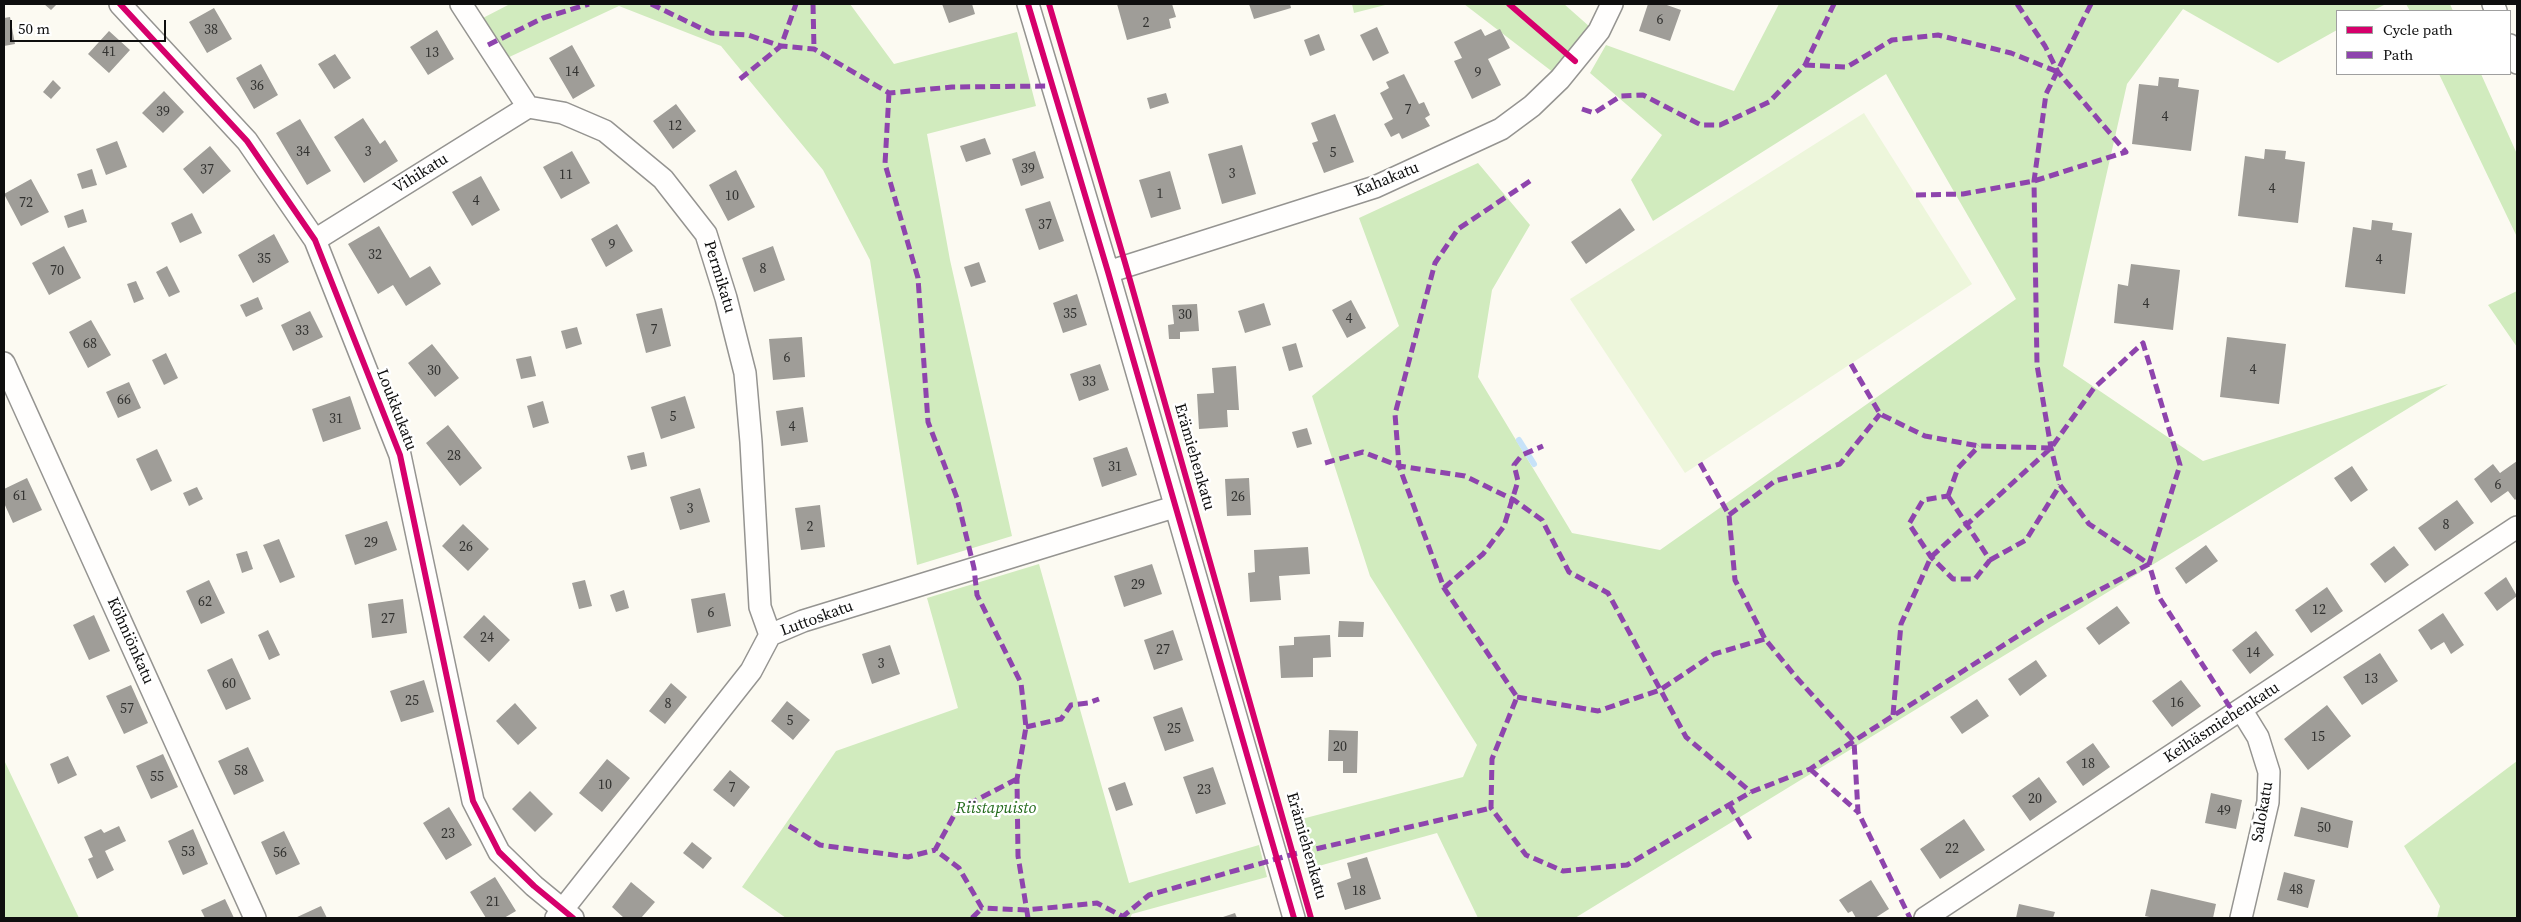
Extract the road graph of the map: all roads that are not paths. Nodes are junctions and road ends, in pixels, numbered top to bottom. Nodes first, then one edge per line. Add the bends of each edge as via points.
1 (120, 4) edge
2 (461, 4) edge
3 (1028, 4) edge
4 (1612, 4) edge
5 (2511, 48) edge
6 (2517, 63) edge
7 (528, 107) junction
8 (315, 240) junction
9 (1108, 272) junction
10 (4, 363) edge
11 (1174, 507) junction
12 (2517, 527) edge
13 (770, 635) junction
14 (2242, 711) junction
15 (564, 915) edge
16 (1931, 917) edge
17 (255, 918) edge
18 (1294, 918) edge
19 (2241, 918) edge

1 - 8 street, Loukkukatu via 247,140
2 - 7 street
3 - 9 street, Erämiehenkatu
4 - 9 street, Kahakatu via 1599,31 1560,79 1501,129 1375,187
5 - 6 street
7 - 8 street, Vihikatu
7 - 13 street, Permikatu via 563,113 605,131 663,179 706,234 744,373 760,607
8 - 15 street, Loukkukatu via 400,455 473,801 499,852
9 - 11 street, Erämiehenkatu
10 - 17 street, Köhniönkatu
11 - 13 street, Luttoskatu via 803,621
11 - 18 street, Erämiehenkatu
12 - 14 street, Keihäsmiehenkatu
13 - 15 street, Luttoskatu via 750,671
14 - 16 street, Keihäsmiehenkatu
14 - 19 street, Salokatu via 2258,737 2270,772 2268,802

